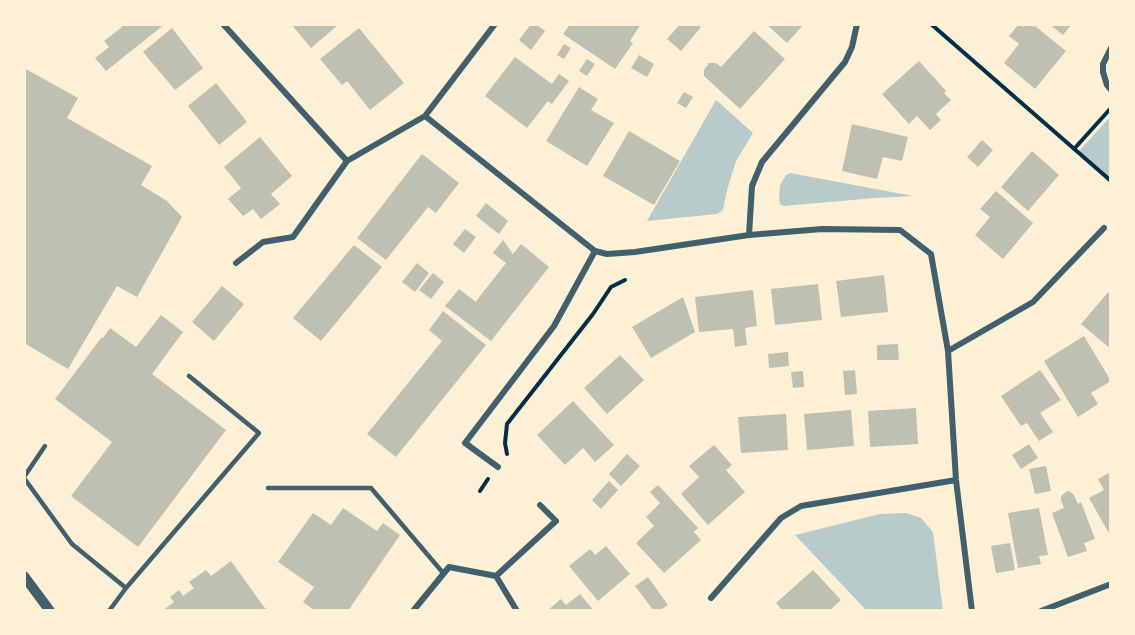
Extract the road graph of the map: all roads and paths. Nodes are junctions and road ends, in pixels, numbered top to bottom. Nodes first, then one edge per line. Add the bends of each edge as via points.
1 (223, 24) edge
2 (495, 24) edge
3 (857, 24) edge
4 (931, 24) edge
5 (1111, 48) edge
6 (1111, 90) edge
7 (1111, 108) edge
8 (426, 116) junction
9 (1074, 149) junction
10 (347, 161) junction
11 (1111, 181) edge
12 (1104, 228) dead end
13 (749, 235) junction
14 (595, 251) junction
15 (236, 263) dead end
16 (625, 280) dead end
17 (948, 351) junction
18 (189, 376) dead end
19 (45, 446) dead end
20 (498, 467) joint
21 (24, 478) edge
22 (956, 480) junction
23 (268, 488) dead end
24 (540, 505) dead end
25 (444, 574) junction
26 (24, 576) edge
27 (496, 576) junction
28 (1111, 584) edge
29 (126, 588) junction
30 (711, 598) dead end
31 (50, 611) edge
32 (109, 611) edge
33 (413, 611) edge
34 (517, 611) edge
35 (972, 611) edge
36 (1041, 611) edge

1 - 10 street
2 - 8 street
3 - 13 street via 845,62 762,162 752,186
4 - 9 path
5 - 6 street via 1103,72
7 - 9 path
8 - 10 street
8 - 14 street
9 - 11 path
10 - 15 street via 293,237 263,242
12 - 17 street via 1033,302
13 - 14 street via 635,252
13 - 17 street via 822,229 900,230 931,254
14 - 20 street via 554,326 465,443
16 - 20 path via 611,287 507,424 507,454
17 - 22 street
18 - 29 lane via 259,433
19 - 21 lane
21 - 29 lane via 72,544
22 - 30 street via 801,506 781,518
22 - 35 street
23 - 25 lane via 371,488
24 - 27 street via 556,521
25 - 27 street via 449,567
25 - 33 street
26 - 31 street
27 - 34 street
28 - 36 street
29 - 32 lane

